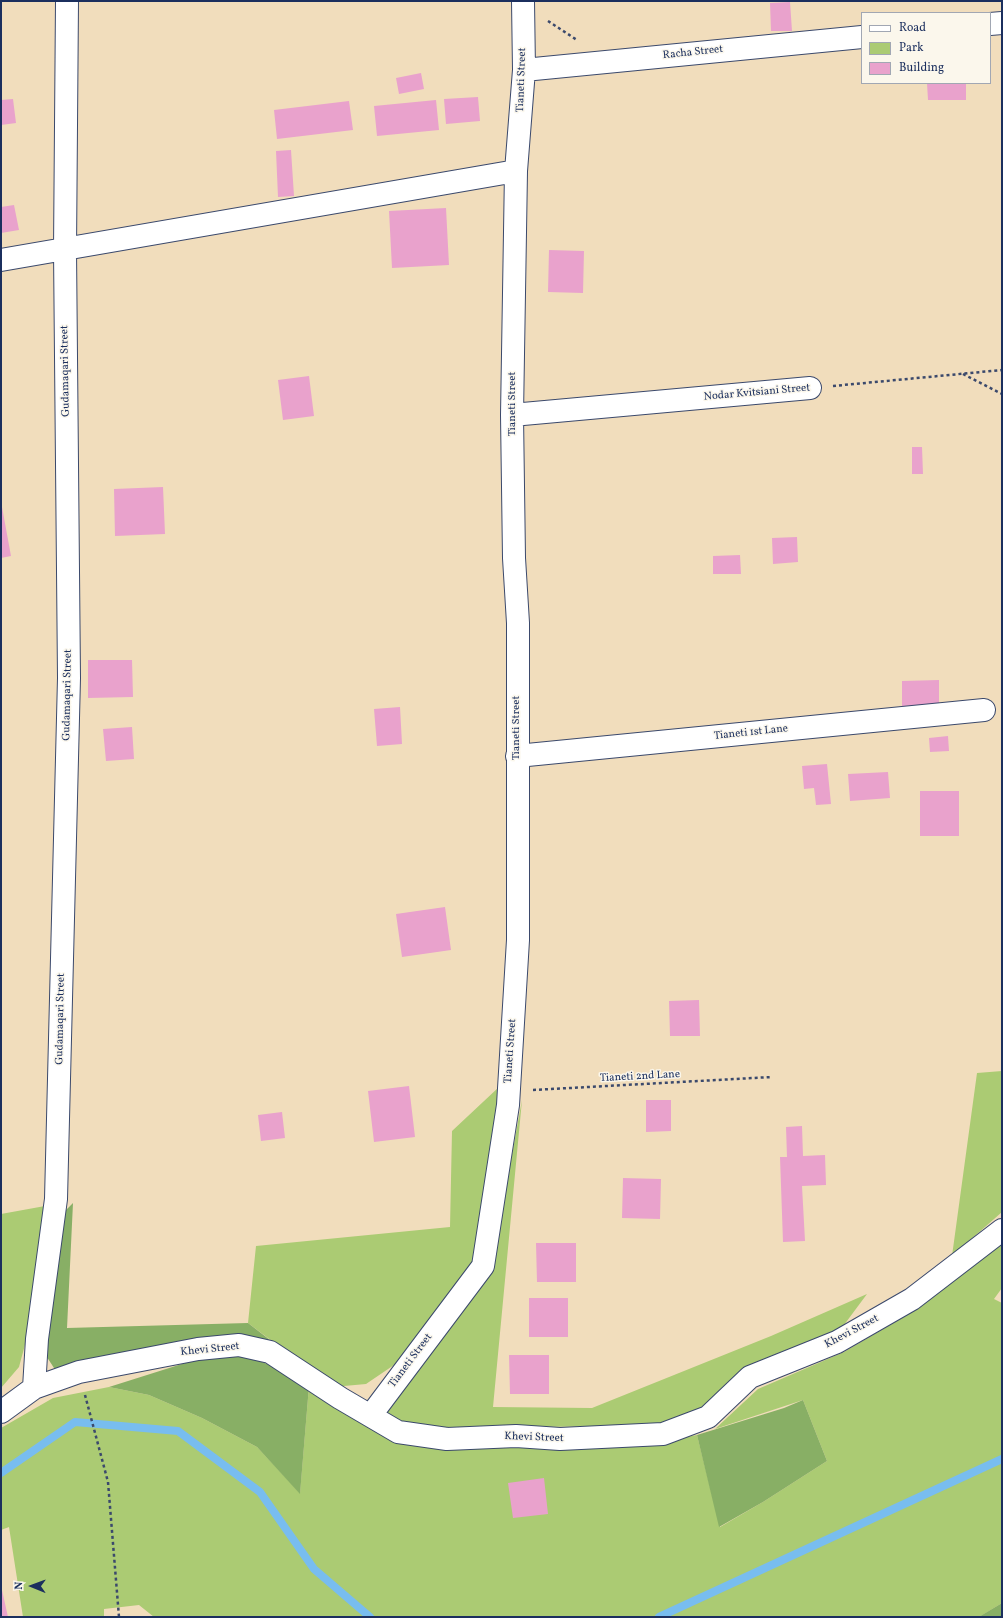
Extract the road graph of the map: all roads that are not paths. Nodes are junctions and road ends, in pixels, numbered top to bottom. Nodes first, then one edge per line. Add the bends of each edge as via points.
1 (67, 1) edge
2 (523, 1) edge
3 (1002, 23) edge
4 (991, 24) edge
5 (861, 37) edge
6 (524, 70) junction
7 (516, 171) junction
8 (65, 250) junction
9 (1, 260) edge
10 (810, 388) road end
11 (512, 415) junction
12 (984, 710) dead end
13 (517, 756) junction
14 (1002, 1230) edge
15 (34, 1388) junction
16 (1, 1412) edge
17 (371, 1415) junction

1 - 8 street, Gudamaqari Street
2 - 6 street, Tianeti Street
3 - 4 street
5 - 6 street, Racha Street
6 - 7 street, Tianeti Street
7 - 8 street
7 - 11 street, Tianeti Street
8 - 9 street
8 - 15 street, Gudamaqari Street via 69,678 56,1200 37,1339
10 - 11 street, Nodar Kvitsiani Street
11 - 13 street, Tianeti Street via 514,558 518,623
12 - 13 street, Tianeti 1st Lane
13 - 17 street, Tianeti Street via 518,940 509,1092 483,1266
14 - 17 street, Khevi Street via 912,1298 837,1342 750,1376 708,1417 663,1434 560,1439 516,1436 447,1439 398,1432
15 - 16 street, Khevi Street
15 - 17 street, Khevi Street via 79,1372 198,1349 239,1345 270,1352

